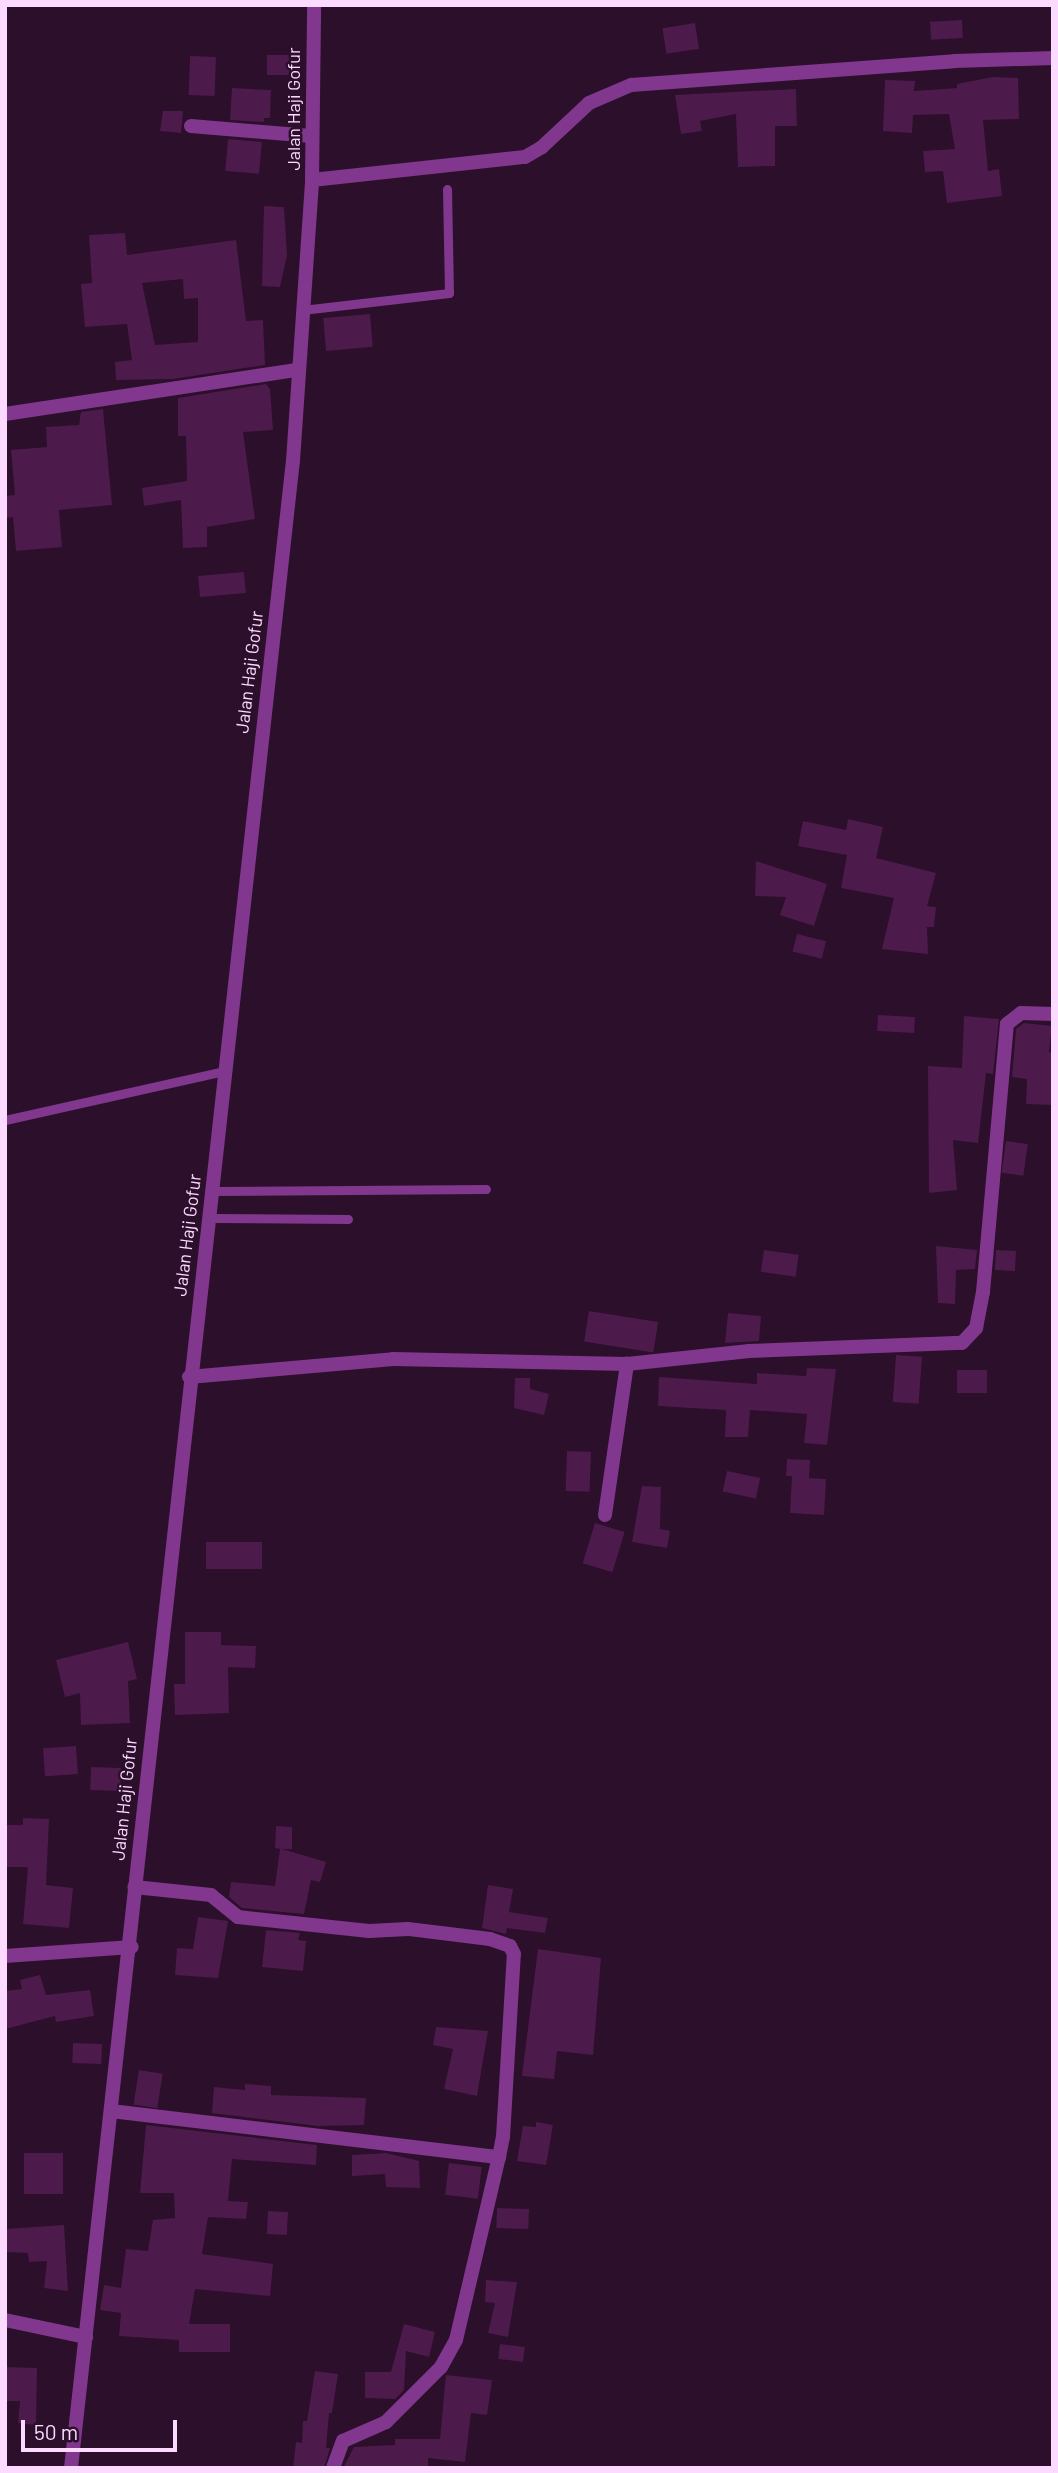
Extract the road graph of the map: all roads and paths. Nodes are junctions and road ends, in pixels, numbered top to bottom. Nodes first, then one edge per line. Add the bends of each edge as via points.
1 (314, 5) edge
2 (1053, 58) edge
3 (191, 126) dead end
4 (311, 136) junction
5 (312, 180) junction
6 (447, 189) dead end
7 (302, 310) junction
8 (297, 370) junction
9 (5, 414) edge
10 (1053, 1014) edge
11 (224, 1071) junction
12 (5, 1121) edge
13 (486, 1189) dead end
14 (213, 1191) junction
15 (210, 1218) junction
16 (348, 1219) dead end
17 (627, 1364) junction
18 (189, 1377) junction
19 (606, 1515) dead end
20 (134, 1887) junction
21 (132, 1947) junction
22 (5, 1956) edge
23 (111, 2111) junction
24 (499, 2157) junction
25 (5, 2320) edge
26 (86, 2337) junction
27 (71, 2468) edge
28 (333, 2468) edge

1 - 4 street, Jalan Haji Gofur
2 - 5 street via 631,85 596,98 525,157
3 - 4 street
4 - 5 street, Jalan Haji Gofur
5 - 7 street, Jalan Haji Gofur
6 - 7 lane via 450,293
7 - 8 street, Jalan Haji Gofur
8 - 9 street
8 - 11 street, Jalan Haji Gofur via 293,461
10 - 17 street via 1021,1013 1007,1024 983,1292 976,1328 967,1340 952,1346 749,1352
11 - 12 lane
11 - 14 street, Jalan Haji Gofur
13 - 14 lane
14 - 15 street, Jalan Haji Gofur
15 - 16 lane
15 - 18 street, Jalan Haji Gofur
17 - 18 street via 393,1359
17 - 19 street
18 - 20 street, Jalan Haji Gofur
20 - 21 street, Jalan Haji Gofur
20 - 24 street via 211,1895 238,1917 369,1931 408,1929 490,1939 510,1947 514,1954
21 - 22 street
21 - 23 street, Jalan Haji Gofur
23 - 24 street
23 - 26 street, Jalan Haji Gofur
24 - 28 street via 456,2340 441,2367 386,2422 343,2441
25 - 26 street
26 - 27 street, Jalan Haji Gofur

